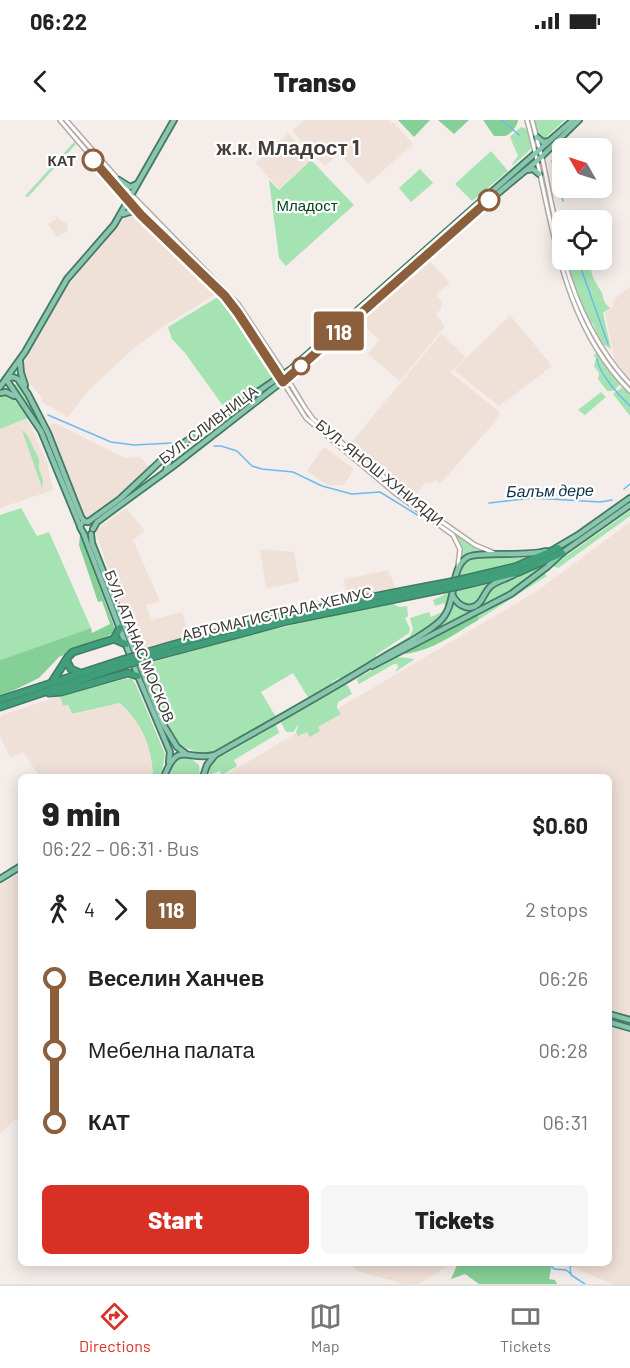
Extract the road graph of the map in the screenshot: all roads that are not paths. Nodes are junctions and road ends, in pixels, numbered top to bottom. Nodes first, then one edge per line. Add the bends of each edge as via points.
1 (60, 120) edge
2 (66, 120) edge
3 (174, 120) edge
4 (527, 120) edge
5 (532, 120) edge
6 (573, 120) edge
7 (579, 120) edge
8 (537, 137) junction
9 (551, 140) junction
10 (539, 154) junction
11 (537, 161) junction
12 (522, 173) junction
13 (540, 174) junction
14 (118, 180) junction
15 (139, 182) junction
16 (130, 198) junction
17 (552, 210) edge
18 (141, 215) junction
19 (119, 218) junction
20 (567, 270) edge
21 (20, 359) junction
22 (283, 378) junction
23 (6, 379) junction
24 (21, 383) junction
25 (630, 384) edge
26 (0, 387) edge
27 (12, 390) junction
28 (630, 391) edge
29 (0, 393) edge
30 (28, 394) junction
31 (20, 401) junction
32 (175, 449) junction
33 (162, 459) junction
34 (179, 461) junction
35 (165, 472) junction
36 (630, 498) edge
37 (630, 505) edge
38 (86, 522) junction
39 (80, 526) junction
40 (92, 532) junction
41 (84, 536) junction
42 (560, 550) junction
43 (505, 555) junction
44 (457, 571) junction
45 (519, 572) junction
46 (459, 583) junction
47 (453, 596) junction
48 (120, 628) junction
49 (114, 639) junction
50 (126, 644) junction
51 (66, 660) junction
52 (124, 662) junction
53 (369, 667) junction
54 (80, 673) junction
55 (138, 676) junction
56 (51, 682) junction
57 (42, 693) junction
58 (0, 700) edge
59 (0, 707) edge
60 (191, 755) junction
61 (214, 755) junction
62 (168, 766) junction
63 (167, 774) edge
64 (203, 774) edge
65 (204, 774) edge
66 (18, 868) edge
67 (0, 879) edge
68 (612, 1015) edge
69 (630, 1020) edge
70 (612, 1023) edge
71 (630, 1028) edge

1 - 16 street, БУЛ. ЯНОШ ХУНИЯДИ
2 - 14 street, БУЛ. ЯНОШ ХУНИЯДИ
3 - 15 main road
4 - 10 street
5 - 8 street
6 - 9 main road, БУЛ. СЛИВНИЦА
7 - 10 main road, БУЛ. СЛИВНИЦА
8 - 9 main road via 543,142
8 - 10 street
9 - 10 main road, БУЛ. СЛИВНИЦА
10 - 11 main road, БУЛ. СЛИВНИЦА
10 - 17 street
10 - 22 main road, БУЛ. СЛИВНИЦА
11 - 12 main road, БУЛ. СЛИВНИЦА
11 - 13 street
12 - 13 main road via 531,169
12 - 22 main road, БУЛ. СЛИВНИЦА
13 - 28 street via 574,306 598,352
14 - 15 main road via 130,187
14 - 16 street, БУЛ. ЯНОШ ХУНИЯДИ
15 - 16 main road
16 - 18 street, БУЛ. ЯНОШ ХУНИЯДИ
16 - 19 main road
16 - 22 street, БУЛ. ЯНОШ ХУНИЯДИ via 235,301
18 - 19 main road via 129,211
18 - 22 street, БУЛ. ЯНОШ ХУНИЯДИ via 225,296
19 - 21 main road via 67,279
20 - 25 street via 594,336
21 - 23 main road
21 - 30 main road
22 - 32 main road, БУЛ. СЛИВНИЦА
22 - 34 main road, БУЛ. СЛИВНИЦА
22 - 43 street, БУЛ. ЯНОШ ХУНИЯДИ via 308,413 418,505 475,545
22 - 44 street, БУЛ. ЯНОШ ХУНИЯДИ via 306,418 395,493 453,535 460,549
23 - 24 main road via 15,378
23 - 26 main road
23 - 27 main road
24 - 27 main road via 14,381
24 - 30 main road
27 - 31 main road
29 - 31 main road via 9,393
30 - 38 main road
31 - 39 main road via 41,431
32 - 33 main road, БУЛ. СЛИВНИЦА
32 - 34 main road via 171,459
33 - 35 main road via 169,464
33 - 38 main road, БУЛ. СЛИВНИЦА via 120,499
34 - 35 main road, БУЛ. СЛИВНИЦА
35 - 40 main road, БУЛ. СЛИВНИЦА via 103,518
36 - 42 main road
37 - 42 main road
38 - 39 main road, БУЛ. СЛИВНИЦА
38 - 40 main road, БУЛ. АТАНАС МОСКОВ
39 - 41 main road, БУЛ. АТАНАС МОСКОВ
40 - 41 main road
40 - 60 main road, БУЛ. АТАНАС МОСКОВ via 92,543 163,724 177,747
41 - 48 main road, БУЛ. АТАНАС МОСКОВ
42 - 43 main road
42 - 45 highway, АВТОМАГИСТРАЛА ХЕМУС
42 - 46 highway, АВТОМАГИСТРАЛА ХЕМУС
42 - 53 main road via 547,567 494,604
43 - 44 main road via 471,555
44 - 47 main road
45 - 46 highway, АВТОМАГИСТРАЛА ХЕМУС
45 - 47 main road via 492,585 474,606 460,605
46 - 52 highway, АВТОМАГИСТРАЛА ХЕМУС, bridge
47 - 53 main road via 439,622
48 - 49 highway
48 - 50 main road, БУЛ. АТАНАС МОСКОВ
49 - 50 highway
49 - 51 highway via 73,652
50 - 55 main road, БУЛ. АТАНАС МОСКОВ
51 - 54 highway via 71,669
51 - 56 highway
52 - 54 highway, АВТОМАГИСТРАЛА ХЕМУС
52 - 57 highway, АВТОМАГИСТРАЛА ХЕМУС
53 - 61 main road
54 - 56 highway, АВТОМАГИСТРАЛА ХЕМУС
55 - 57 highway via 128,673 61,692
55 - 62 main road, БУЛ. АТАНАС МОСКОВ via 170,752
56 - 58 highway, АВТОМАГИСТРАЛА ХЕМУС
57 - 59 highway, АВТОМАГИСТРАЛА ХЕМУС
60 - 61 main road
60 - 62 main road via 176,756
60 - 64 main road, БУЛ. АТАНАС МОСКОВ via 201,763
61 - 65 main road
62 - 63 main road
66 - 67 main road
68 - 69 main road
70 - 71 main road

